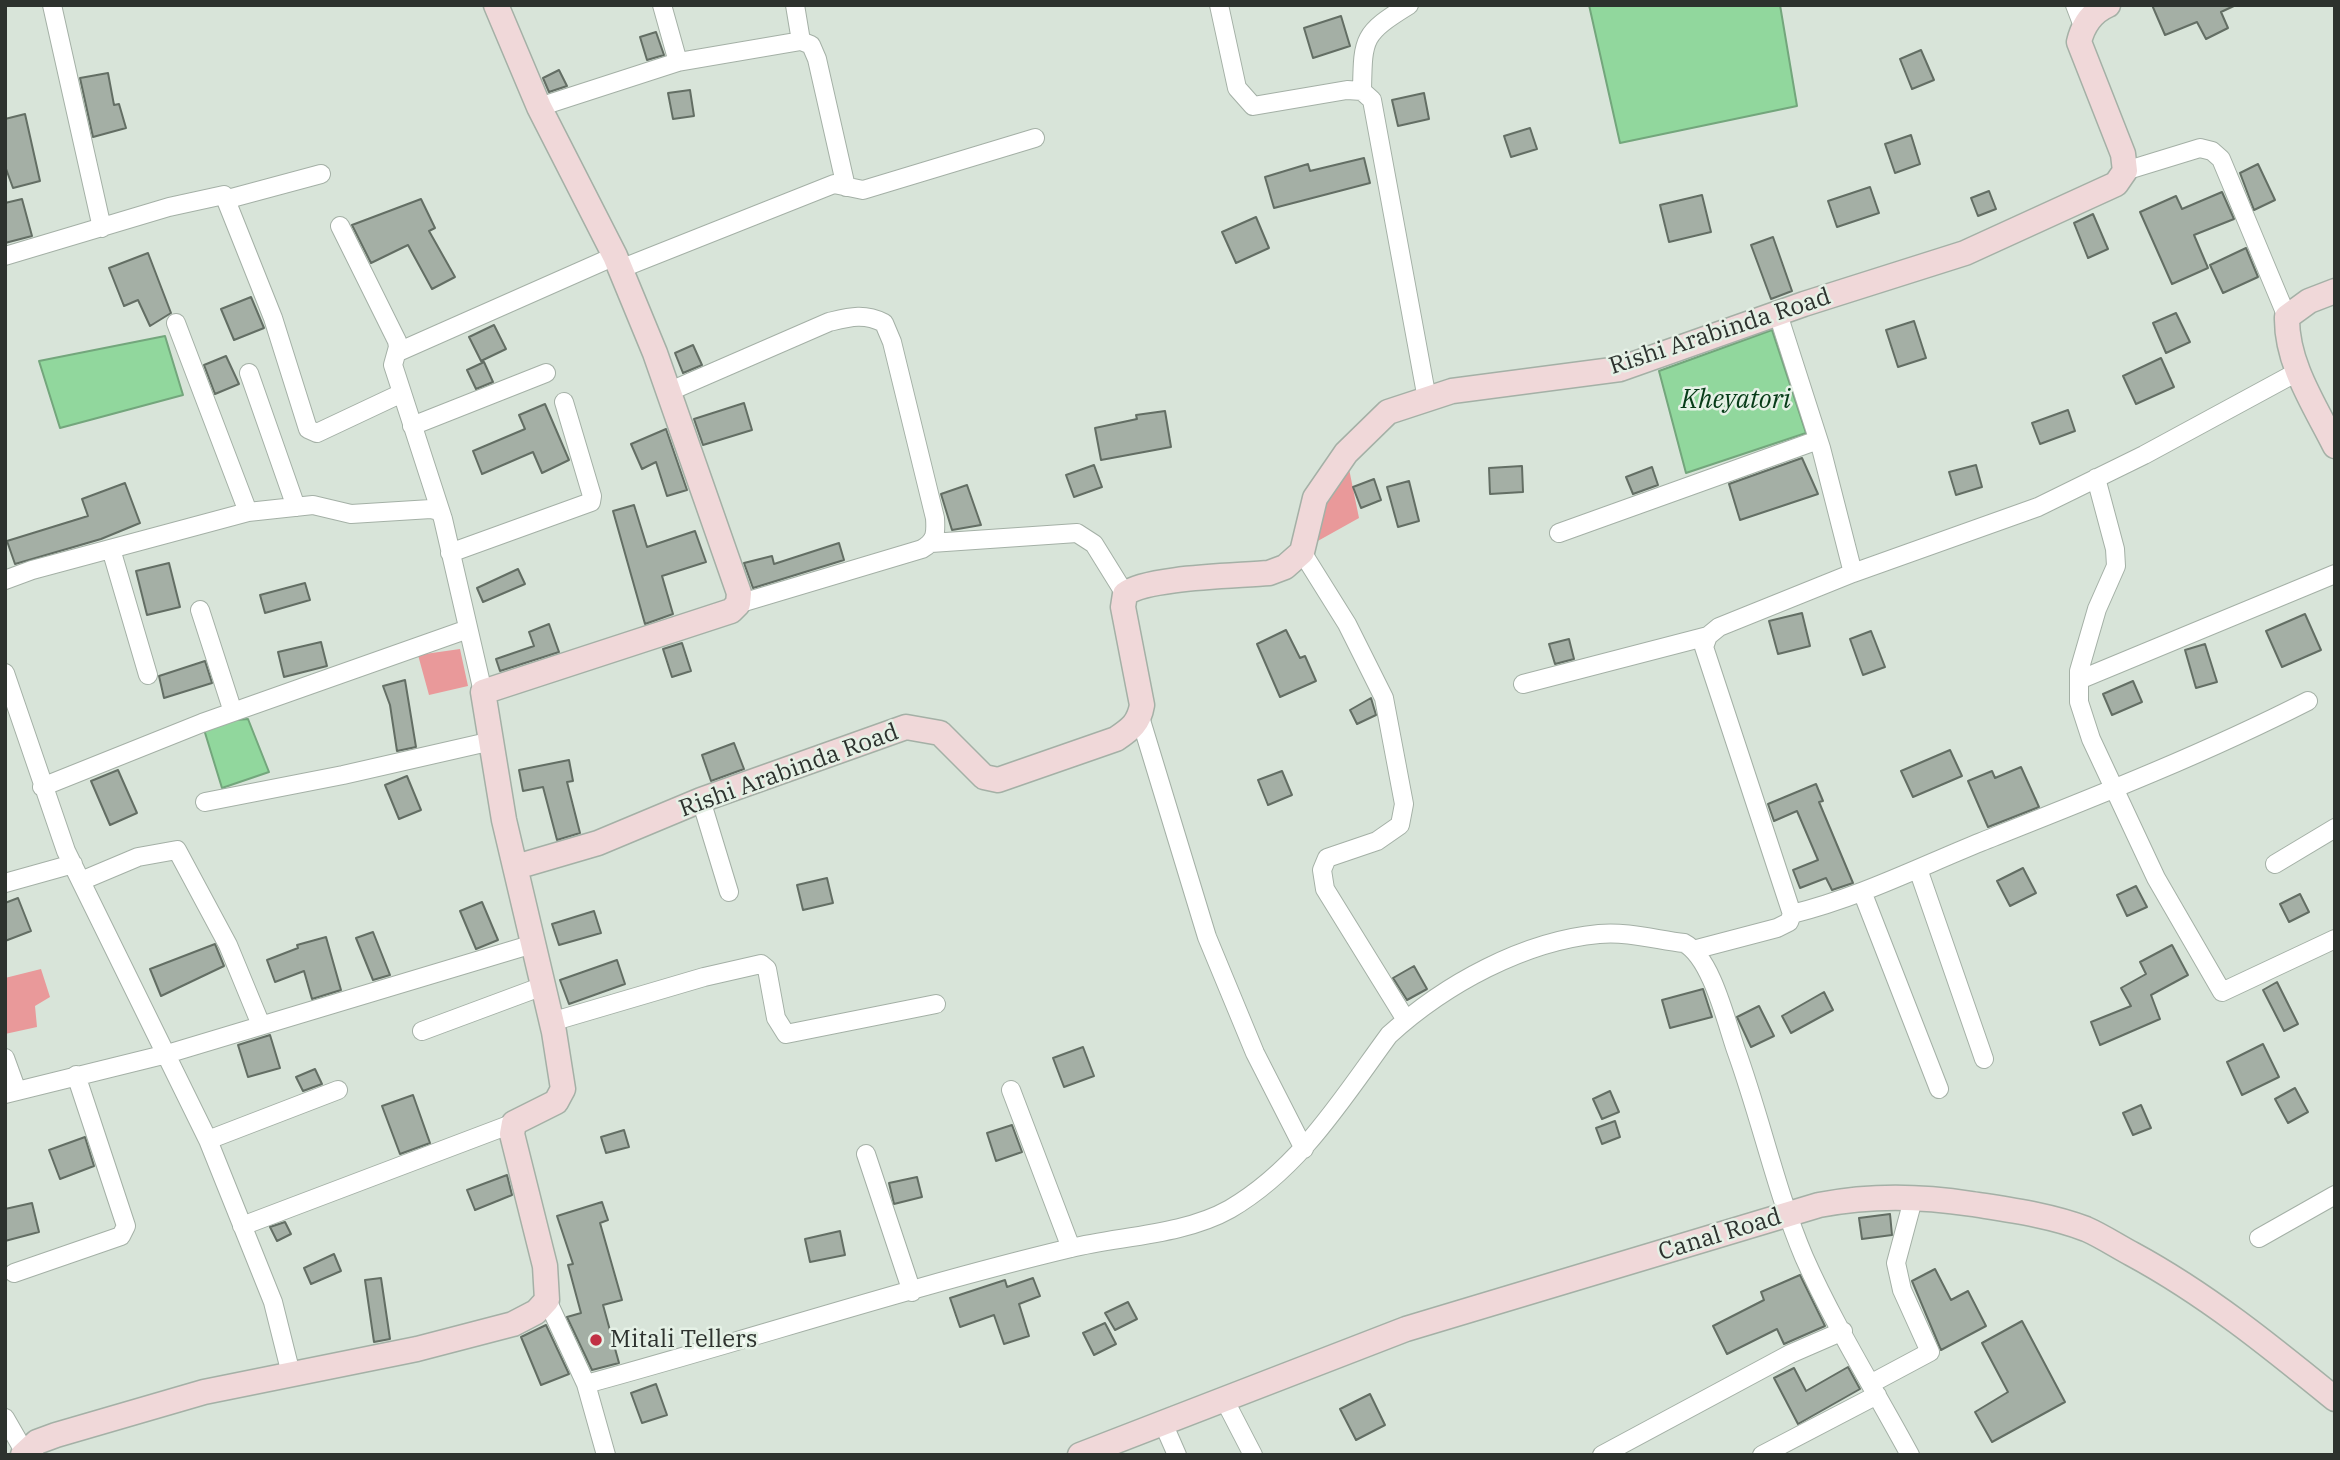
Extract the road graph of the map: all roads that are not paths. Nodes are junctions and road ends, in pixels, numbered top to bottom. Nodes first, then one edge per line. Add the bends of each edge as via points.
1 (52, 5) edge
2 (496, 5) edge
3 (662, 5) edge
4 (795, 5) edge
5 (1219, 5) edge
6 (1409, 5) edge
7 (2108, 5) edge
8 (2079, 16) edge
9 (801, 41) junction
10 (678, 62) junction
11 (1362, 91) junction
12 (539, 107) junction
13 (1035, 138) dead end
14 (2125, 171) junction
15 (321, 174) dead end
16 (846, 187) junction
17 (228, 199) junction
18 (340, 226) dead end
19 (102, 228) junction
20 (5, 256) edge
21 (618, 262) junction
22 (2335, 291) edge
23 (1778, 314) junction
24 (2287, 317) junction
25 (176, 323) dead end
26 (398, 352) junction
27 (2299, 371) junction
28 (249, 373) dead end
29 (546, 373) dead end
30 (668, 392) junction
31 (402, 393) junction
32 (1427, 399) junction
33 (564, 402) dead end
34 (412, 426) junction
35 (1818, 440) junction
36 (2335, 446) edge
37 (2096, 478) junction
38 (296, 507) junction
39 (439, 511) junction
40 (248, 512) junction
41 (1559, 533) dead end
42 (931, 543) junction
43 (111, 549) junction
44 (1302, 552) junction
45 (450, 553) junction
46 (1853, 573) junction
47 (2335, 574) edge
48 (5, 580) edge
49 (1125, 594) junction
50 (738, 604) junction
51 (200, 610) dead end
52 (468, 629) junction
53 (1708, 636) junction
54 (5, 673) edge
55 (148, 676) dead end
56 (2079, 680) junction
57 (1523, 684) dead end
58 (483, 692) junction
59 (2308, 701) dead end
60 (233, 712) junction
61 (11, 716) edge
62 (1140, 718) junction
63 (492, 741) junction
64 (42, 787) junction
65 (2115, 789) junction
66 (701, 800) junction
67 (205, 802) dead end
68 (2335, 828) edge
69 (73, 864) junction
70 (2275, 864) dead end
71 (516, 867) junction
72 (1918, 869) junction
73 (81, 881) junction
74 (5, 883) edge
75 (729, 892) dead end
76 (1863, 894) junction
77 (1793, 914) junction
78 (2335, 939) edge
79 (533, 944) junction
80 (1697, 949) junction
81 (543, 986) junction
82 (936, 1004) dead end
83 (1406, 1020) junction
84 (551, 1021) junction
85 (261, 1026) junction
86 (422, 1031) dead end
87 (167, 1054) junction
88 (5, 1058) edge
89 (1984, 1059) dead end
90 (76, 1075) junction
91 (1939, 1089) dead end
92 (338, 1090) dead end
93 (1012, 1090) dead end
94 (11, 1093) edge
95 (514, 1123) junction
96 (208, 1140) junction
97 (1304, 1149) junction
98 (866, 1154) dead end
99 (2335, 1195) edge
100 (1914, 1196) junction
101 (1785, 1208) junction
102 (242, 1226) junction
103 (2259, 1238) dead end
104 (1071, 1248) junction
105 (14, 1273) dead end
106 (912, 1292) junction
107 (547, 1300) junction
108 (1843, 1331) junction
109 (291, 1374) junction
110 (586, 1384) junction
111 (1875, 1389) junction
112 (1224, 1399) junction
113 (2335, 1399) edge
114 (5, 1418) edge
115 (1163, 1423) junction
116 (23, 1453) edge
117 (606, 1455) edge
118 (1080, 1455) edge
119 (1177, 1455) edge
120 (1253, 1455) edge
121 (1602, 1455) edge
122 (1762, 1455) edge
123 (1910, 1455) edge

1 - 19 street
2 - 12 street
3 - 10 street
4 - 9 street
5 - 11 street via 1237,88 1253,106
6 - 11 street via 1370,33 1363,48
7 - 8 street
8 - 14 street via 2079,41 2123,154
9 - 10 street
9 - 16 street via 811,46 817,59
10 - 12 street
11 - 32 street via 1372,100 1378,118
12 - 21 street
13 - 16 street via 863,190
14 - 23 street, Rishi Arabinda Road via 2116,184 2085,200 1965,253
14 - 24 street via 2200,148 2221,159
15 - 17 street
16 - 21 street via 834,184
17 - 19 street via 220,195
17 - 31 street via 308,429 317,433
18 - 26 street via 397,341
19 - 20 street
21 - 26 street
21 - 30 street
22 - 24 street via 2309,301
23 - 32 street, Rishi Arabinda Road via 1620,369 1452,391
23 - 35 street
24 - 27 street via 2286,334
25 - 40 street
26 - 31 street via 393,365
27 - 36 street
27 - 37 street
28 - 38 street
29 - 34 street
30 - 42 street via 829,322 861,316 884,323 935,518 936,534
30 - 50 street via 739,593
31 - 34 street
32 - 44 street, Rishi Arabinda Road via 1388,412 1346,453 1315,498
33 - 45 street via 591,502
34 - 39 street
35 - 41 street
35 - 46 street
37 - 46 street via 2038,507
37 - 56 street via 2116,566 2097,610
38 - 39 street via 323,506 351,514
38 - 40 street
39 - 45 street
40 - 43 street
42 - 49 street via 1077,533 1094,544
42 - 50 street
43 - 48 street
43 - 55 street
44 - 49 street via 1269,573 1158,583
44 - 83 street via 1347,624 1384,698 1404,804 1400,825 1377,841 1327,858 1322,870 1325,890
45 - 52 street
46 - 53 street via 1719,627
47 - 56 street
49 - 62 street via 1123,607 1142,705
50 - 58 street via 688,628
51 - 60 street
52 - 58 street
52 - 60 street
53 - 57 street
53 - 77 street via 1704,647
54 - 61 street
56 - 65 street via 2079,702
58 - 63 street
59 - 65 street via 2199,755
60 - 64 street
61 - 64 street
62 - 66 street, Rishi Arabinda Road via 1116,739 998,780 984,777 940,733 906,727
62 - 97 street via 1207,937 1255,1053
63 - 67 street
63 - 71 street
64 - 69 street
65 - 72 street
65 - 78 street via 2156,878 2222,992
66 - 71 street, Rishi Arabinda Road via 598,843
66 - 75 street
68 - 70 street
69 - 73 street
69 - 74 street
71 - 79 street
72 - 76 street
72 - 89 street
73 - 85 street via 138,857 177,850 228,945
73 - 87 street
76 - 77 street
76 - 91 street
77 - 80 street via 1777,928
79 - 81 street
79 - 85 street
80 - 83 street via 1684,943 1600,934 1527,950 1461,984
80 - 101 street via 1747,1080
81 - 84 street
81 - 86 street
82 - 84 street via 786,1034 776,1018 767,969 761,964
83 - 97 street
84 - 95 street via 562,1096
85 - 87 street
87 - 90 street
87 - 96 street
88 - 94 street
90 - 94 street
90 - 105 street via 125,1232
92 - 96 street
93 - 104 street
95 - 102 street
95 - 107 street via 512,1134 545,1266
96 - 102 street
97 - 104 street via 1228,1210 1181,1226
98 - 106 street
99 - 103 street
100 - 101 street, Canal Road
100 - 111 street via 1896,1264 1902,1290 1930,1352
100 - 113 street, Canal Road via 2002,1208 2088,1230 2231,1315
101 - 108 street via 1805,1259
101 - 112 street, Canal Road via 1406,1329
102 - 109 street via 273,1302
104 - 106 street
106 - 110 street
107 - 109 street via 513,1324
107 - 110 street
108 - 111 street
108 - 121 street via 1790,1354
109 - 116 street via 192,1395 56,1434
110 - 117 street
111 - 122 street
111 - 123 street
112 - 115 street, Canal Road
112 - 120 street
114 - 116 street
115 - 118 street, Canal Road
115 - 119 street

